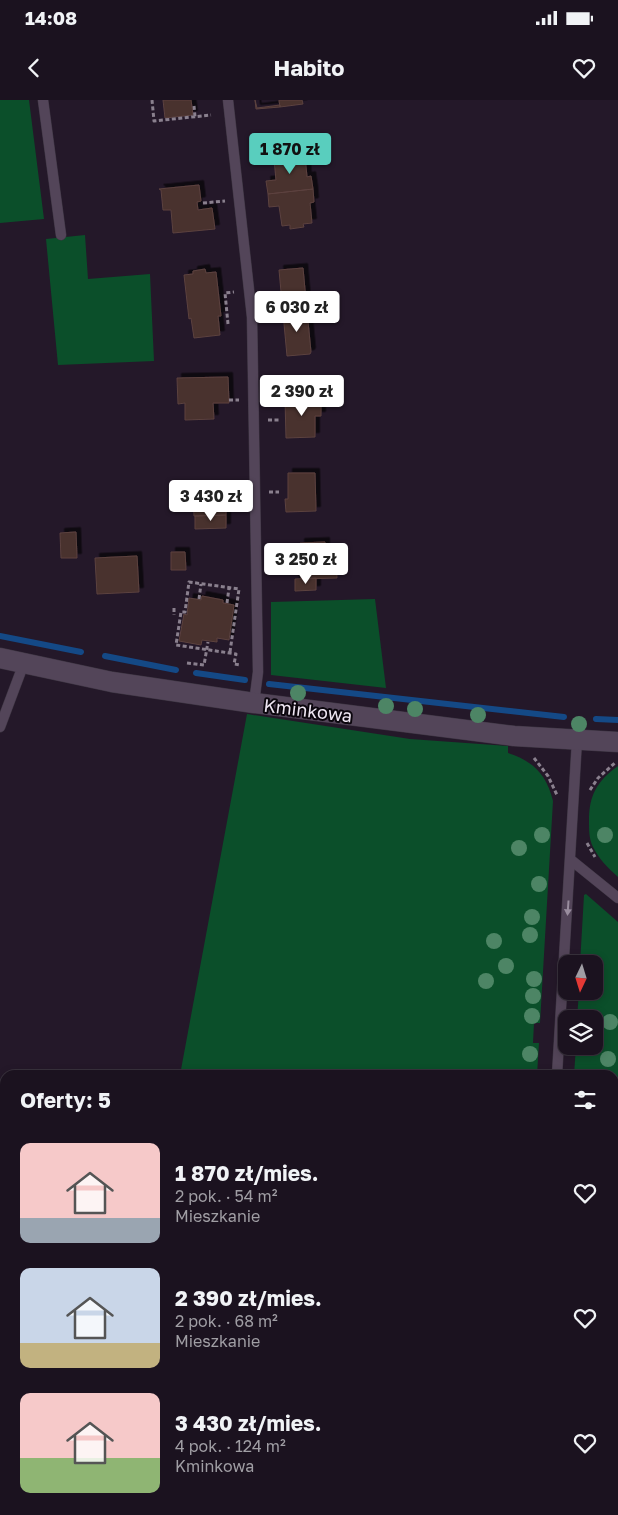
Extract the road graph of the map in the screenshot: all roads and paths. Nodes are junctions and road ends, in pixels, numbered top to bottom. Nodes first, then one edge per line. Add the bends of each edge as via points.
1 (43, 100) edge
2 (152, 100) edge
3 (228, 100) edge
4 (194, 106) dead end
5 (211, 114) dead end
6 (195, 116) junction
7 (239, 199) junction
8 (203, 203) dead end
9 (60, 235) dead end
10 (249, 290) junction
11 (228, 324) dead end
12 (201, 584) junction
13 (229, 588) junction
14 (198, 599) dead end
15 (227, 603) dead end
16 (174, 608) dead end
17 (181, 614) junction
18 (208, 642) dead end
19 (206, 649) junction
20 (230, 652) junction
21 (0, 658) edge
22 (24, 663) junction
23 (188, 663) dead end
24 (240, 665) dead end
25 (254, 703) junction
26 (0, 727) edge
27 (577, 740) junction
28 (618, 742) edge
29 (618, 762) edge
30 (590, 793) dead end
31 (586, 838) dead end
32 (571, 860) junction
33 (599, 863) dead end
34 (618, 898) edge
35 (557, 1070) edge

1 - 9 lane
2 - 6 path via 154,121
3 - 7 lane
4 - 6 path
5 - 6 path
7 - 8 path
7 - 10 lane
10 - 11 path via 225,293
10 - 25 lane via 258,672
12 - 13 path
12 - 14 path
12 - 17 path via 189,582 185,612
13 - 15 path
13 - 20 path via 239,590
16 - 17 path via 174,614
17 - 19 path via 176,644
18 - 19 path
19 - 20 path
19 - 23 path via 204,665
20 - 24 path via 236,654 234,664
21 - 22 street, Kminkowa
22 - 25 street, Kminkowa via 112,682
22 - 26 lane
25 - 27 street, Kminkowa via 514,736
27 - 28 street, Kminkowa
27 - 32 lane
29 - 30 path via 598,778
31 - 33 path
32 - 34 lane
32 -> 35 lane

